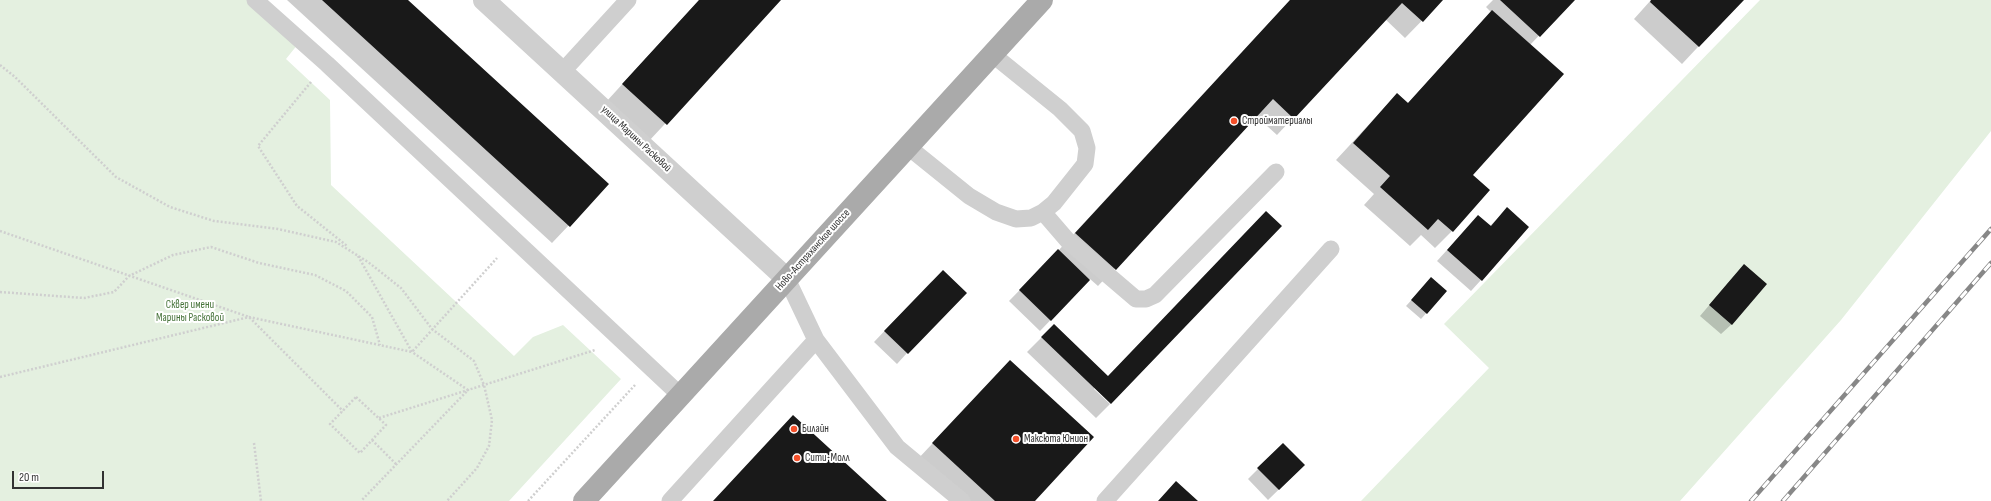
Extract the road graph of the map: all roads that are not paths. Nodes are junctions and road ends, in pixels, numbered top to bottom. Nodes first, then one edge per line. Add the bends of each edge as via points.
1 (255, 0) edge
2 (628, 0) edge
3 (1042, 0) edge
4 (495, 4) edge
5 (992, 54) junction
6 (563, 71) junction
7 (907, 146) junction
8 (1276, 172) dead end
9 (1043, 212) junction
10 (1331, 249) dead end
11 (787, 279) junction
12 (816, 340) junction
13 (680, 395) junction
14 (584, 501) edge
15 (670, 501) edge
16 (962, 501) edge
17 (1106, 501) edge

1 - 13 lane via 327,64
2 - 6 lane
3 - 5 main road, Ново-Астраханское шоссе
4 - 6 street, улица Марины Расковой
5 - 7 main road, Ново-Астраханское шоссе
5 - 9 lane via 1060,108 1082,131 1087,148 1085,164 1054,203
6 - 11 street, улица Марины Расковой
7 - 9 lane via 969,196 996,212 1016,219 1031,218
7 - 11 main road, Ново-Астраханское шоссе
8 - 9 lane via 1155,295 1146,299 1136,299 1068,241
10 - 17 lane
11 - 12 lane
11 - 13 main road, Ново-Астраханское шоссе
12 - 15 lane
12 - 16 lane via 897,447
13 - 14 main road, Ново-Астраханское шоссе

